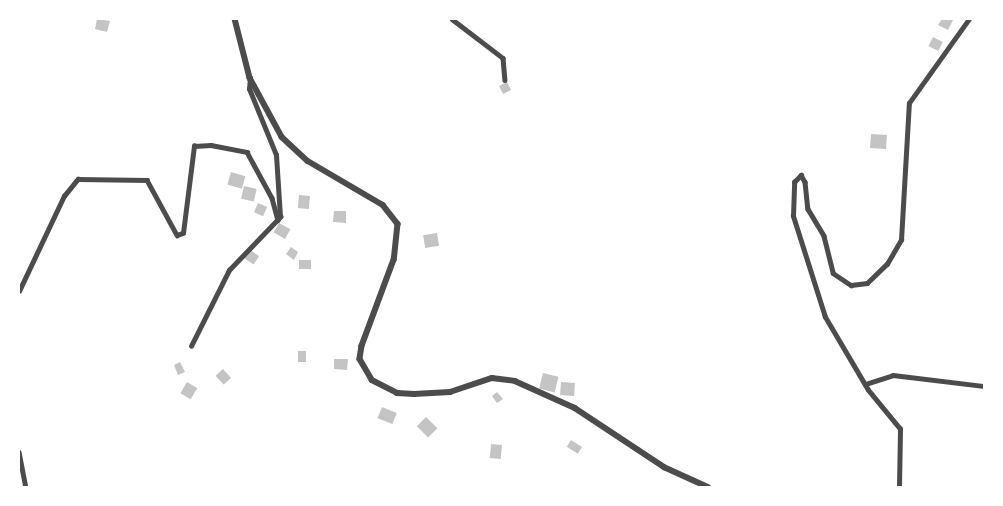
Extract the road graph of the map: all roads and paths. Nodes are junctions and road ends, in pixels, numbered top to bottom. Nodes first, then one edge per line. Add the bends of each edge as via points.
1 (235, 19) edge
2 (452, 19) edge
3 (969, 19) edge
4 (250, 78) junction
5 (505, 80) dead end
6 (278, 220) junction
7 (19, 291) edge
8 (191, 346) dead end
9 (866, 384) junction
10 (984, 386) edge
11 (19, 452) edge
12 (26, 487) edge
13 (708, 487) edge
14 (900, 487) edge

1 - 4 street
2 - 5 street via 503,58
3 - 9 street via 909,103 901,240 887,264 860,286 844,282 833,273 824,236 808,209 805,182 801,176 796,177 793,216 818,299
4 - 6 street via 249,89 276,155 282,206
4 - 13 street via 288,145 384,205 398,224 394,260 362,346 362,365 372,380 385,388 414,394 450,392 492,378 515,381 575,408 664,467
6 - 7 street via 272,198 247,152 211,144 194,146 183,233 177,234 147,180 78,178 55,212
6 - 8 street via 229,270
9 - 10 street via 894,375
9 - 14 street via 900,429
11 - 12 street

